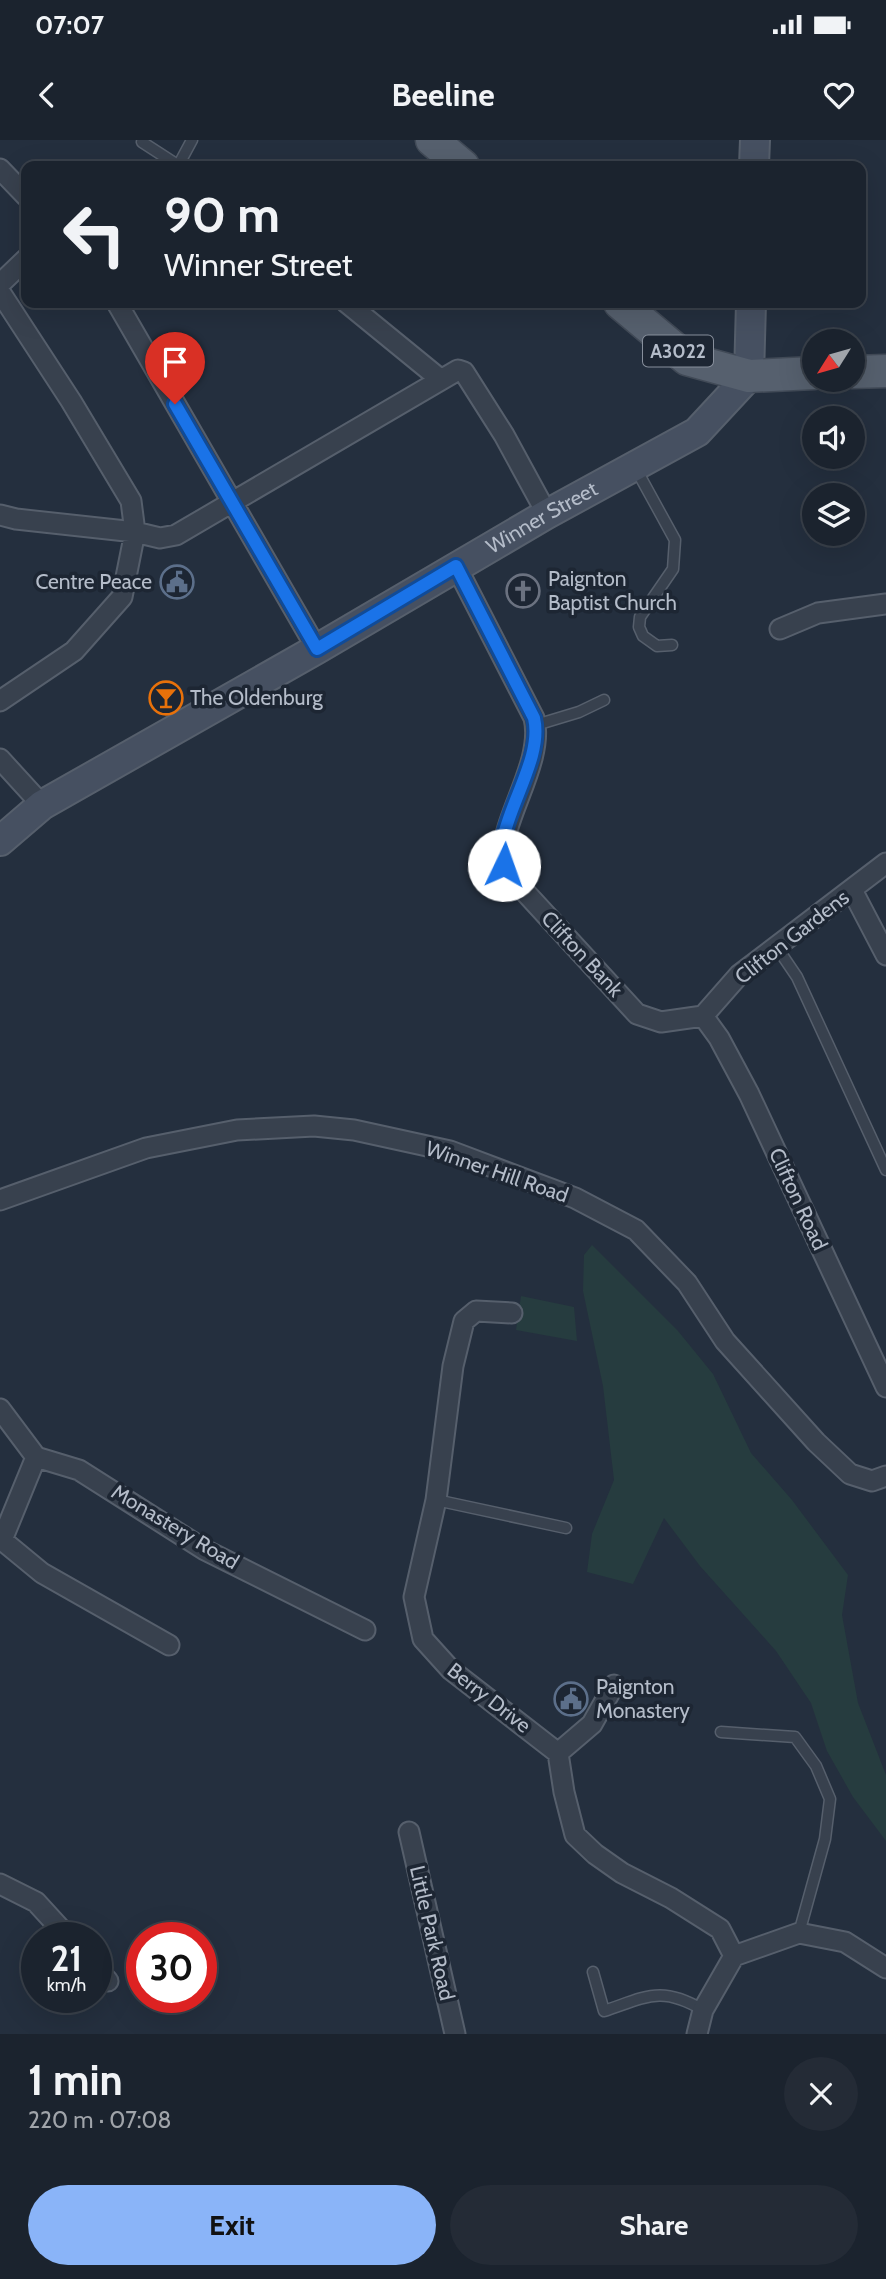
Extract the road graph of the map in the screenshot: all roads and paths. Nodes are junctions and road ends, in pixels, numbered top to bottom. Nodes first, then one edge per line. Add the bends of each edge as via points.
1 (192, 140) edge
2 (432, 140) edge
3 (754, 140) edge
4 (142, 142) dead end
5 (170, 161) edge
6 (181, 161) edge
7 (457, 161) edge
8 (754, 161) edge
9 (0, 169) edge
10 (21, 190) edge
11 (21, 265) edge
12 (0, 284) edge
13 (0, 292) edge
14 (120, 308) edge
15 (353, 308) edge
16 (626, 308) edge
17 (751, 308) edge
18 (886, 371) edge
19 (865, 372) edge
20 (802, 374) edge
21 (749, 376) junction
22 (440, 379) junction
23 (634, 467) junction
24 (233, 503) junction
25 (547, 514) junction
26 (0, 515) edge
27 (135, 532) junction
28 (456, 566) junction
29 (886, 604) edge
30 (780, 629) dead end
31 (672, 645) dead end
32 (317, 649) junction
33 (604, 700) dead end
34 (0, 701) edge
35 (536, 725) junction
36 (0, 760) edge
37 (42, 805) junction
38 (0, 841) edge
39 (886, 863) edge
40 (852, 890) junction
41 (776, 946) junction
42 (886, 956) edge
43 (703, 1016) junction
44 (886, 1170) edge
45 (0, 1200) edge
46 (512, 1313) dead end
47 (886, 1387) edge
48 (0, 1409) edge
49 (36, 1457) junction
50 (886, 1476) edge
51 (436, 1500) junction
52 (566, 1528) dead end
53 (1, 1540) edge
54 (365, 1630) dead end
55 (169, 1645) dead end
56 (614, 1685) dead end
57 (721, 1732) dead end
58 (558, 1753) junction
59 (409, 1832) dead end
60 (0, 1884) edge
61 (54, 1922) edge
62 (799, 1933) junction
63 (734, 1956) junction
64 (886, 1968) edge
65 (593, 1972) dead end
66 (703, 2010) junction
67 (456, 2034) edge
68 (697, 2034) edge

1 - 6 lane
2 - 7 main road
3 - 8 street
4 - 5 lane
9 - 10 street
11 - 12 street
13 - 27 street via 131,500
14 - 24 street
15 - 22 street
16 - 21 main road, A3022 via 688,359
17 - 21 street
18 - 19 main road
20 - 21 main road, A3022
21 - 23 street, Winner Street via 697,432
22 - 24 street
22 - 25 street via 458,370 464,372
23 - 25 street, Winner Street
23 - 31 lane via 675,540 673,569 640,617 639,628 657,646
24 - 27 street via 176,535 160,538
24 - 32 street
25 - 28 street, Winner Street
26 - 27 street
27 - 34 street via 122,597 74,651
28 - 32 street, Winner Street
28 - 35 street
29 - 30 street via 818,613
32 - 37 street, Winner Street
33 - 35 lane
35 - 43 street, Clifton Bank via 535,747 501,855 504,865 637,1014 661,1022
36 - 37 street
37 - 38 street, Winner Street
39 - 40 street, Clifton Gardens
40 - 41 street, Clifton Gardens
40 - 42 street
41 - 43 street, Clifton Gardens via 739,975
41 - 44 lane via 797,977
43 - 47 street, Clifton Road via 749,1094
45 - 50 street, Winner Hill Road via 146,1148 237,1130 314,1126 450,1151 575,1198 636,1230 687,1283 725,1341 837,1463 862,1479
46 - 51 street, Berry Drive via 476,1311 464,1321 453,1366
48 - 49 street
49 - 53 street
49 - 54 street, Monastery Road via 79,1470 205,1550
51 - 52 lane
51 - 58 street, Berry Drive via 414,1597 423,1639 451,1670
53 - 55 street via 42,1573
56 - 58 street via 592,1724
57 - 62 lane via 795,1737 816,1766 830,1799 825,1839
58 - 63 street via 575,1835 622,1873 720,1929
59 - 67 street, Little Park Road
60 - 61 street via 36,1902
62 - 63 street
62 - 64 street via 845,1942
63 - 66 street
65 - 66 lane via 604,2011 652,1994 665,1994
66 - 68 street

